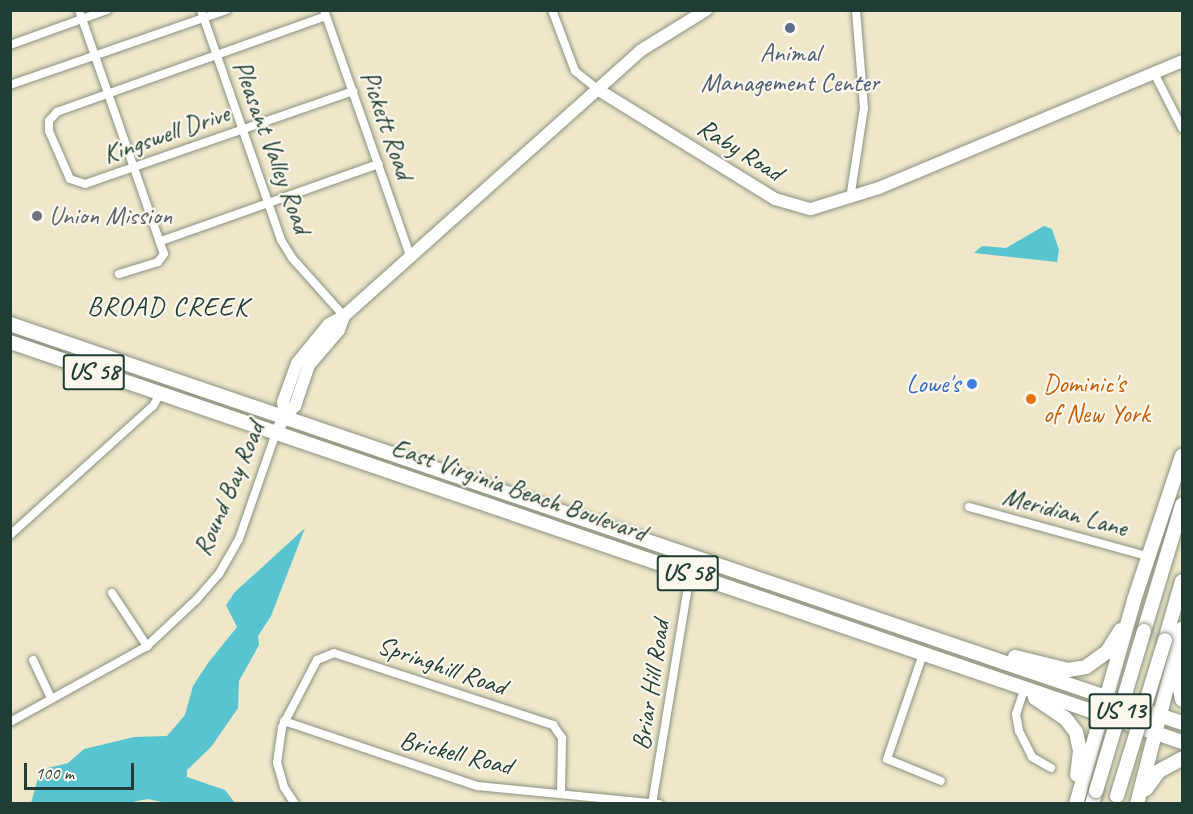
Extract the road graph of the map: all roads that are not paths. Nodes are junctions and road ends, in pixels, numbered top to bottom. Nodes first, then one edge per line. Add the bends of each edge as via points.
1 (107, 10) edge
2 (226, 10) edge
3 (552, 10) edge
4 (706, 10) edge
5 (856, 10) edge
6 (325, 13) edge
7 (202, 14) edge
8 (81, 15) edge
9 (10, 45) edge
10 (217, 55) junction
11 (96, 56) junction
12 (1182, 62) edge
13 (1154, 73) junction
14 (10, 85) edge
15 (597, 88) junction
16 (353, 91) junction
17 (109, 93) junction
18 (1182, 128) edge
19 (244, 129) junction
20 (379, 164) junction
21 (134, 168) junction
22 (850, 199) junction
23 (269, 203) junction
24 (161, 241) junction
25 (410, 255) junction
26 (119, 274) dead end
27 (344, 316) junction
28 (10, 324) edge
29 (10, 342) edge
30 (160, 394) junction
31 (285, 416) junction
32 (276, 434) junction
33 (1182, 456) edge
34 (1182, 505) edge
35 (969, 507) dead end
36 (10, 535) edge
37 (1150, 557) junction
38 (690, 574) junction
39 (1182, 581) edge
40 (112, 593) dead end
41 (1130, 616) junction
42 (1182, 629) edge
43 (1171, 642) junction
44 (147, 646) junction
45 (959, 646) junction
46 (922, 654) junction
47 (33, 660) dead end
48 (1024, 690) junction
49 (1106, 697) junction
50 (51, 698) junction
51 (1182, 699) edge
52 (1100, 714) junction
53 (1161, 715) junction
54 (284, 721) junction
55 (10, 722) edge
56 (1182, 723) edge
57 (1157, 734) junction
58 (1182, 742) edge
59 (1182, 759) edge
60 (1051, 768) dead end
61 (941, 781) dead end
62 (561, 793) junction
63 (1094, 798) edge
64 (1116, 800) edge
65 (655, 803) edge
66 (295, 804) edge
67 (1070, 804) edge
68 (1076, 804) edge
69 (1137, 804) edge

1 - 8 street
2 - 7 street
3 - 15 street via 575,71
4 - 15 street via 640,51
5 - 22 street via 864,108
6 - 10 street
6 - 16 street, Pickett Road
7 - 10 street, Pleasant Valley Road
7 - 11 street
8 - 9 street
8 - 11 street
10 - 17 street
10 - 19 street, Pleasant Valley Road
11 - 14 street
11 - 17 street
12 - 13 street, Raby Road
13 - 18 street
13 - 22 street, Raby Road
15 - 22 street, Raby Road via 788,205 821,208
15 - 25 street
16 - 19 street, Kingswell Drive
16 - 20 street, Pickett Road
17 - 21 street
17 - 21 street, Kingswell Drive via 57,112 49,121 49,131 66,171 72,181 81,185
19 - 21 street, Kingswell Drive
19 - 23 street, Pleasant Valley Road
20 - 23 street
20 - 25 street, Pickett Road
21 - 24 street
23 - 24 street
23 - 27 street, Pleasant Valley Road via 285,248
24 - 26 street via 164,254 160,261
25 - 27 street
27 - 31 street via 339,330 309,364 296,406
28 - 31 main road, East Virginia Beach Boulevard / US 58
29 - 30 main road, East Virginia Beach Boulevard / US 58
30 - 32 main road, East Virginia Beach Boulevard / US 58
30 - 36 street via 153,406
31 - 32 street, Round Bay Road
31 - 45 main road, East Virginia Beach Boulevard / US 58
32 - 38 main road, East Virginia Beach Boulevard / US 58
32 - 44 street, Round Bay Road via 230,557 197,599
33 - 37 main road
34 - 63 main road, US 13, bridge
35 - 37 street, Meridian Lane
37 - 41 main road
38 - 46 main road, East Virginia Beach Boulevard / US 58
38 - 65 street, Briar Hill Road
39 - 43 main road, US 13
40 - 44 street
41 - 45 main road via 1100,659 1077,669
41 - 49 main road
42 - 43 main road
43 - 51 main road
43 - 53 main road
43 - 64 main road, US 13, bridge
44 - 50 street, Round Bay Road
45 - 49 main road, East Virginia Beach Boulevard / US 58
46 - 48 main road, East Virginia Beach Boulevard / US 58
46 - 61 street via 887,759
47 - 50 street
48 - 52 main road, East Virginia Beach Boulevard / US 58
48 - 60 street via 1016,714 1019,730 1032,756
48 - 67 main road via 1065,718 1076,732 1080,760
49 - 52 main road
49 - 53 main road, East Virginia Beach Boulevard / US 58
50 - 55 street, Round Bay Road
52 - 57 main road, East Virginia Beach Boulevard / US 58
52 - 68 main road
53 - 56 main road, East Virginia Beach Boulevard / US 58
53 - 57 main road
54 - 62 street, Brickell Road via 454,780 501,790
54 - 62 street, Springhill Road via 317,660 340,653 553,725 562,738
54 - 66 street, Springhill Road via 277,763 284,787
57 - 58 main road, East Virginia Beach Boulevard / US 58
57 - 69 main road
59 - 69 main road via 1159,771
62 - 65 street, Brickell Road

